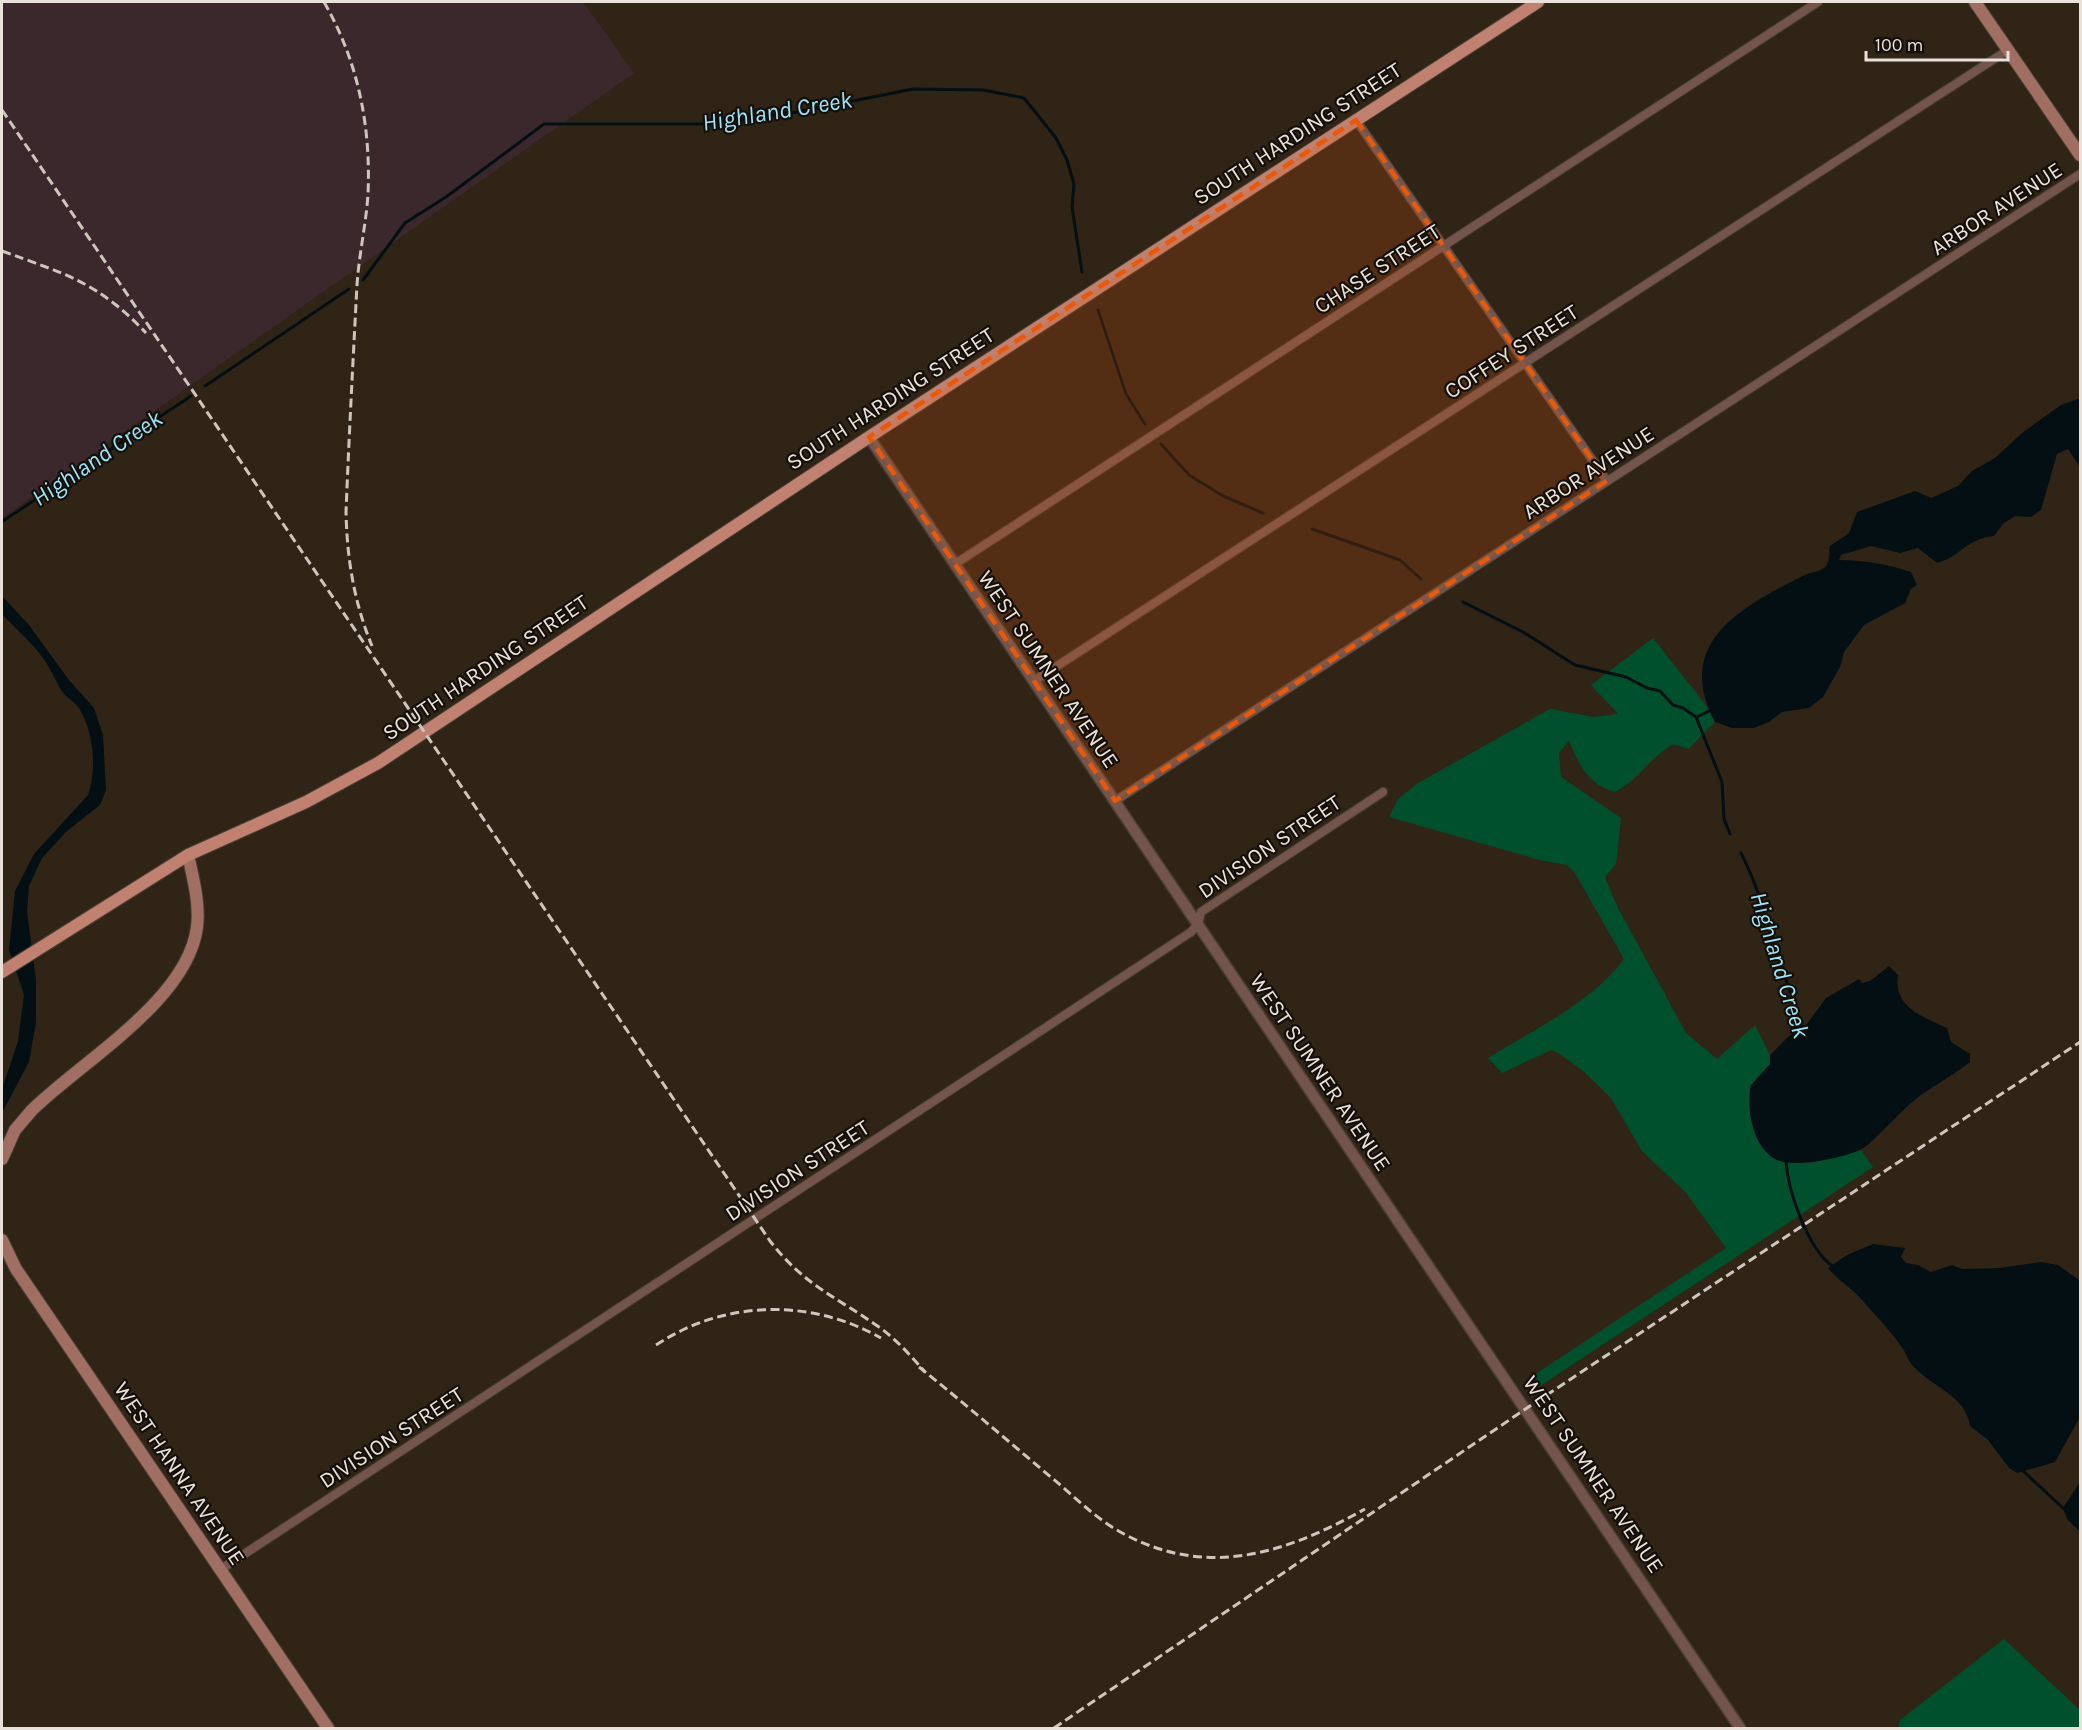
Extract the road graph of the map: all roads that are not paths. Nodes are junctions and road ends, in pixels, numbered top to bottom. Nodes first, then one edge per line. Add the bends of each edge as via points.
1 (1538, 2) edge
2 (1818, 2) edge
3 (1975, 2) edge
4 (2008, 50) junction
5 (1356, 120) junction
6 (2080, 155) edge
7 (2080, 174) edge
8 (1444, 246) junction
9 (1525, 364) junction
10 (868, 437) junction
11 (1607, 481) junction
12 (955, 564) junction
13 (1034, 681) junction
14 (1383, 792) dead end
15 (1115, 801) junction
16 (188, 855) junction
17 (1198, 924) junction
18 (2, 972) edge
19 (2, 1159) edge
20 (2, 1240) edge
21 (220, 1570) junction
22 (328, 1728) edge
23 (1740, 1728) edge

1 - 5 main road, SOUTH HARDING STREET
2 - 8 street, CHASE STREET
3 - 4 main road
4 - 6 main road
4 - 9 street, COFFEY STREET
5 - 8 street
5 - 10 main road, SOUTH HARDING STREET
7 - 11 street, ARBOR AVENUE
8 - 9 street
8 - 12 street, CHASE STREET
9 - 11 street
9 - 13 street, COFFEY STREET
10 - 12 street, WEST SUMNER AVENUE
10 - 16 main road, SOUTH HARDING STREET via 378,763 306,802
11 - 15 street, ARBOR AVENUE
12 - 13 street, WEST SUMNER AVENUE
13 - 15 street, WEST SUMNER AVENUE
14 - 17 street, DIVISION STREET via 1202,912
15 - 17 street, WEST SUMNER AVENUE
16 - 18 main road, SOUTH HARDING STREET
16 - 19 main road via 195,884 197,927 193,947 179,977 155,1004 32,1110 15,1130
17 - 21 street, DIVISION STREET
17 - 23 street, WEST SUMNER AVENUE
20 - 21 main road, WEST HANNA AVENUE via 16,1269
21 - 22 main road, WEST HANNA AVENUE

